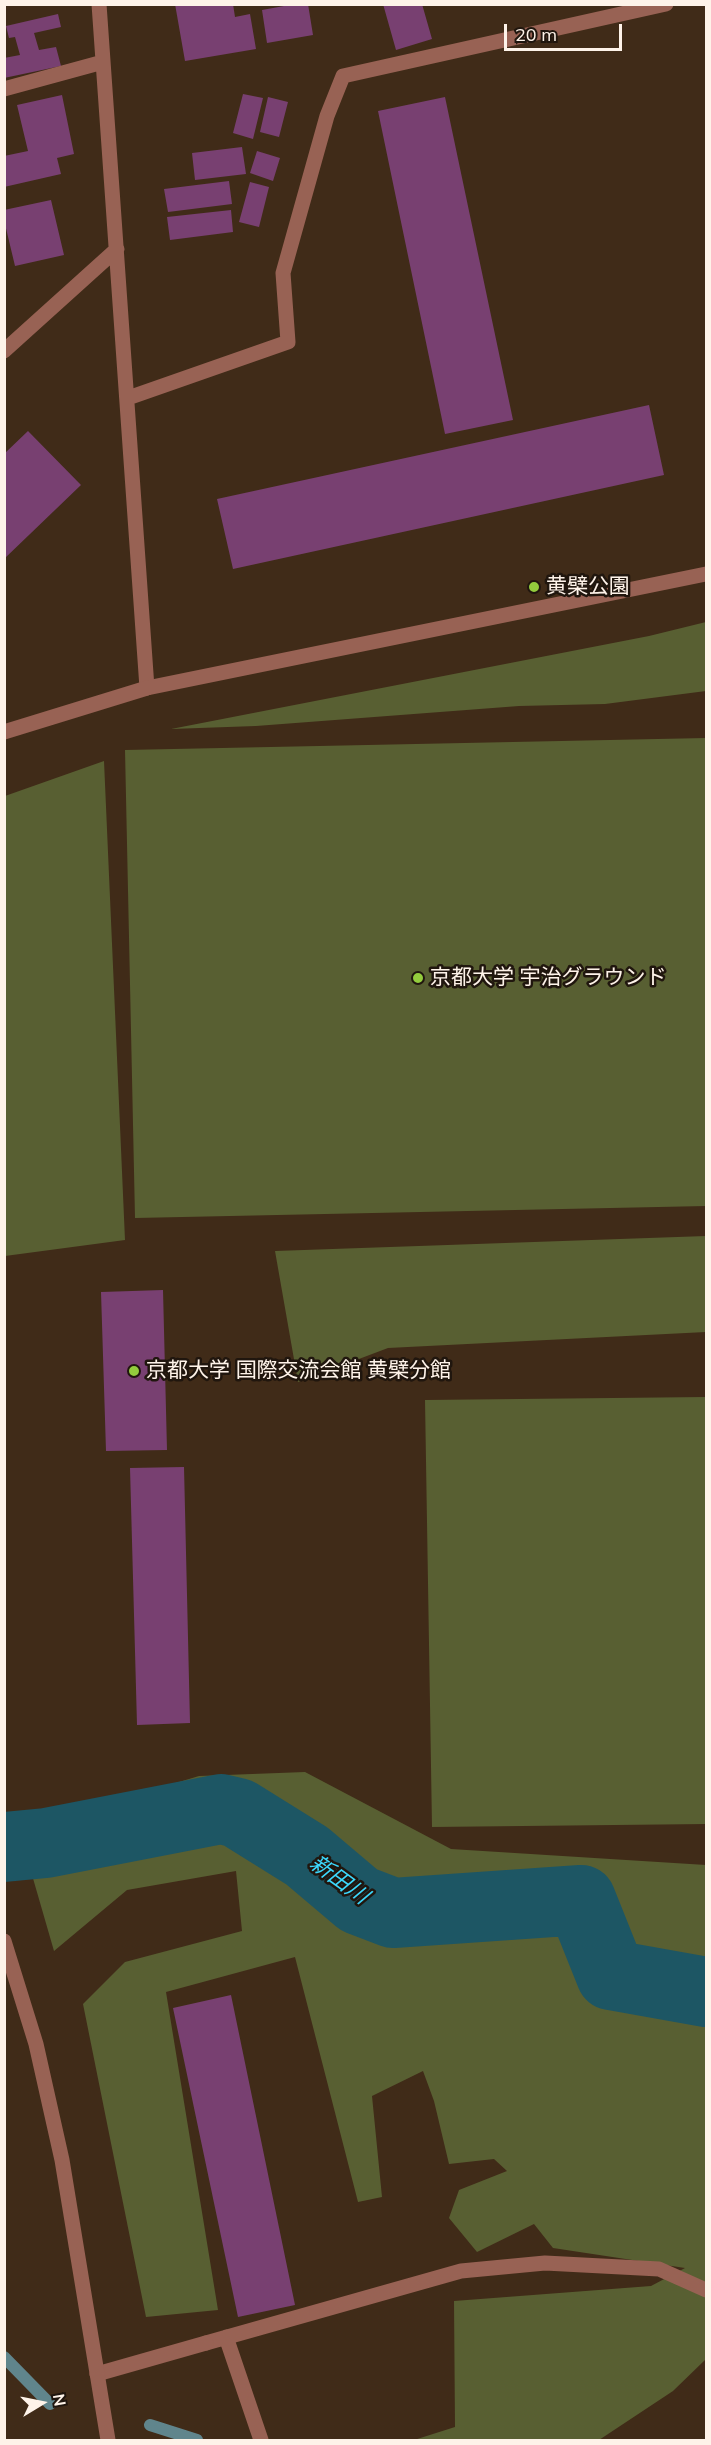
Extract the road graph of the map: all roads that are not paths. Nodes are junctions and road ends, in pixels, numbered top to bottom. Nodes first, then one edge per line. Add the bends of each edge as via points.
1 (99, 4) edge
2 (666, 4) edge
3 (103, 62) junction
4 (4, 89) edge
5 (117, 249) junction
6 (4, 351) edge
7 (128, 398) junction
8 (706, 574) edge
9 (147, 688) junction
10 (4, 732) edge
11 (4, 1941) edge
12 (706, 2290) edge
13 (226, 2337) junction
14 (97, 2374) junction
15 (108, 2440) edge
16 (261, 2440) edge

1 - 3 street
2 - 7 street via 343,76 327,116 283,273 288,342
3 - 4 street
3 - 5 street
5 - 6 street
5 - 7 street
7 - 9 street
8 - 9 street
9 - 10 street
11 - 14 street via 36,2044 62,2160
12 - 13 street via 659,2269 545,2262 461,2271
13 - 14 street
13 - 16 street
14 - 15 street

